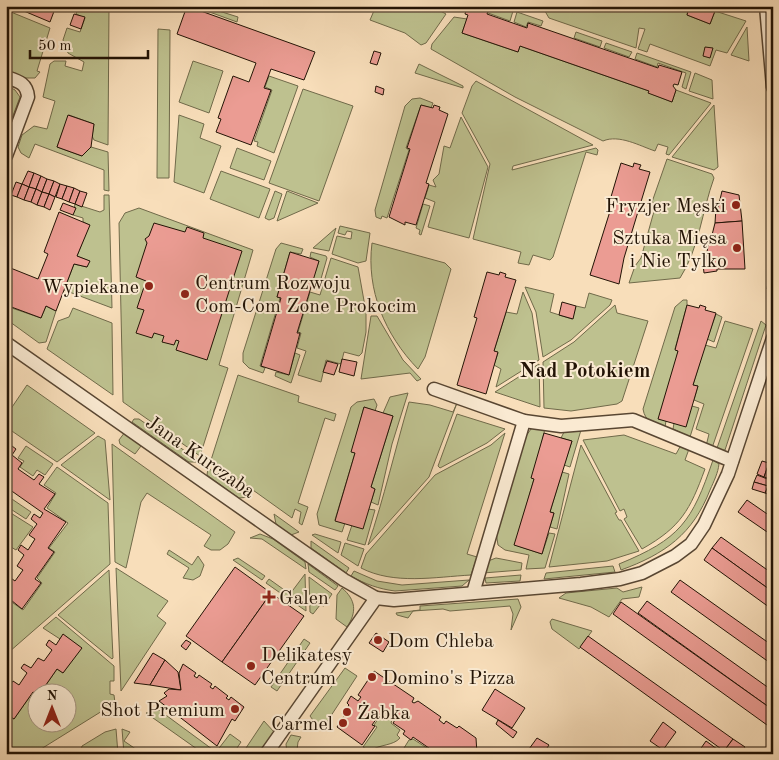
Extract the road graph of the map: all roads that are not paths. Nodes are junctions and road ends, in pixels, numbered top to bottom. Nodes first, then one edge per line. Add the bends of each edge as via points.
1 (766, 6) edge
2 (6, 77) edge
3 (773, 87) edge
4 (6, 156) edge
5 (773, 338) edge
6 (6, 343) edge
7 (434, 389) dead end
8 (524, 421) junction
9 (732, 461) junction
10 (473, 593) junction
11 (376, 598) junction
12 (266, 754) edge

1 - 3 street
2 - 4 street via 22,83 28,97
5 - 9 street
6 - 11 street, Jana Kurczaba via 344,580
7 - 8 street
8 - 9 street via 561,426 633,420
8 - 10 street
9 - 10 street via 712,511 691,544 661,564 620,578
10 - 11 street via 394,600
11 - 12 street

